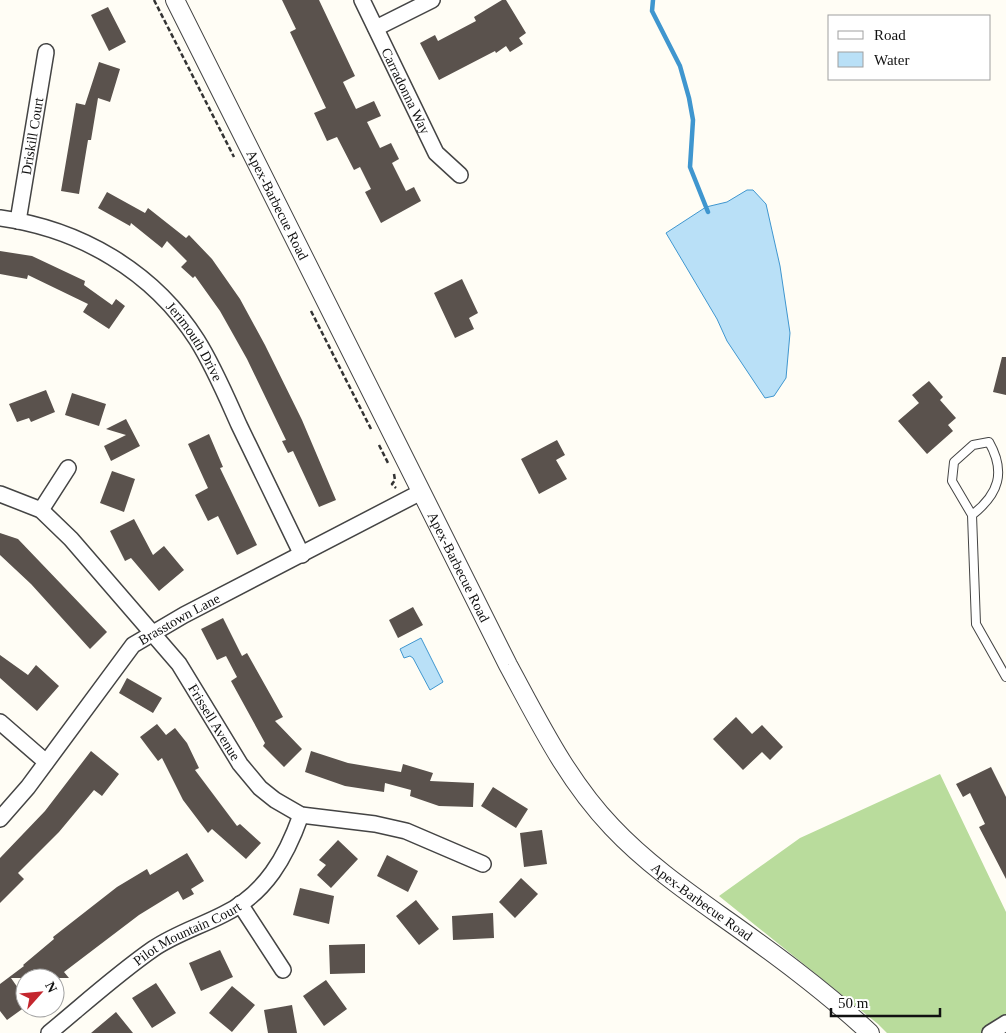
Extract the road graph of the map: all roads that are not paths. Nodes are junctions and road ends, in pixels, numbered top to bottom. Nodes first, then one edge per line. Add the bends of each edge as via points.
1 (175, 0) edge
2 (362, 0) edge
3 (432, 0) edge
4 (376, 28) junction
5 (46, 52) dead end
6 (460, 175) dead end
7 (0, 218) edge
8 (18, 221) junction
9 (68, 468) dead end
10 (422, 492) junction
11 (0, 494) edge
12 (41, 510) junction
13 (972, 514) junction
14 (302, 555) junction
15 (152, 633) junction
16 (1006, 677) edge
17 (0, 722) edge
18 (46, 762) junction
19 (301, 815) junction
20 (0, 819) edge
21 (483, 864) dead end
22 (240, 904) junction
23 (283, 970) dead end
24 (1006, 1024) edge
25 (49, 1033) edge
26 (870, 1033) edge
27 (990, 1033) edge

1 - 10 street, Apex-Barbecue Road
2 - 4 street, Carradonna Way
3 - 4 street
4 - 6 street, Carradonna Way via 436,153
5 - 8 street, Driskill Court
7 - 8 street, Jerimouth Drive
8 - 14 street, Jerimouth Drive via 67,234 109,254 152,286 184,321 206,355
9 - 12 street
10 - 14 street, Brasstown Lane
10 - 26 street, Apex-Barbecue Road via 556,754 582,793 613,828 674,882 796,971
11 - 12 street, Frissell Avenue
12 - 15 street, Frissell Avenue via 71,539
13 - 13 lane via 952,481 954,462 973,445 989,442 1005,465 1004,484
13 - 16 lane via 976,624
14 - 15 street, Brasstown Lane
15 - 18 street, Brasstown Lane via 124,655
15 - 19 street, Frissell Avenue via 192,682 249,776 275,800
17 - 18 street
18 - 20 street, Brasstown Lane
19 - 21 street, Frissell Avenue via 375,824 406,832
19 - 22 street, Pilot Mountain Court via 286,854 276,869 264,885
22 - 23 street
22 - 25 street, Pilot Mountain Court via 154,948
24 - 27 street

